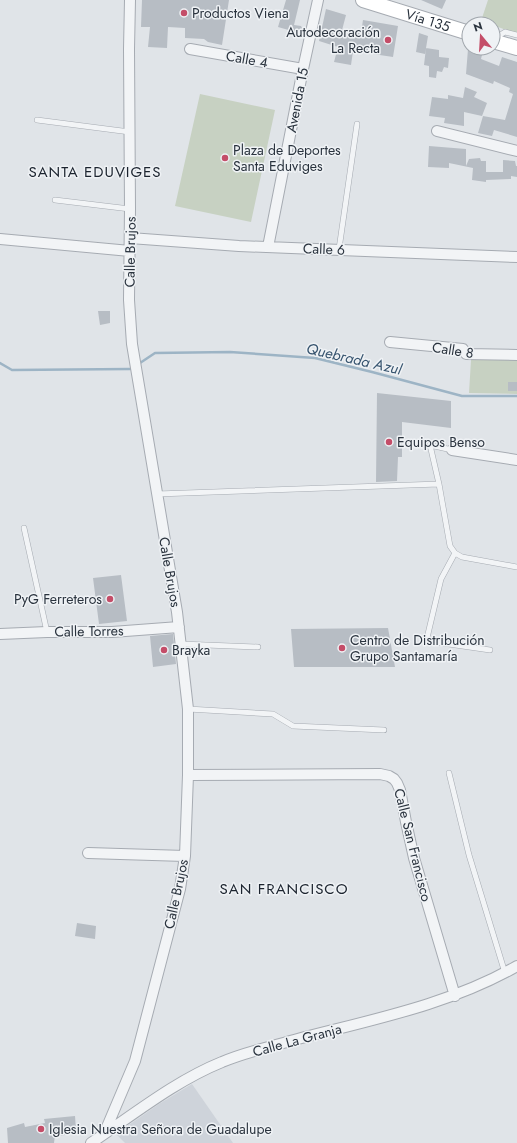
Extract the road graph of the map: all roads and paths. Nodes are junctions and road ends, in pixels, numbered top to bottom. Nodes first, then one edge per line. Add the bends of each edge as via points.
1 (130, 0) edge
2 (318, 0) edge
3 (370, 1) edge
4 (461, 30) edge
5 (501, 35) edge
6 (517, 35) edge
7 (501, 43) edge
8 (517, 48) edge
9 (190, 49) dead end
10 (303, 69) junction
11 (37, 120) dead end
12 (357, 124) dead end
13 (437, 131) dead end
14 (130, 132) junction
15 (517, 151) edge
16 (55, 200) dead end
17 (130, 209) junction
18 (130, 238) junction
19 (0, 239) edge
20 (268, 247) junction
21 (339, 250) junction
22 (130, 251) junction
23 (517, 257) edge
24 (390, 342) dead end
25 (517, 355) edge
26 (452, 450) joint
27 (517, 460) edge
28 (439, 484) junction
29 (157, 494) junction
30 (24, 528) dead end
31 (455, 553) junction
32 (517, 567) edge
33 (179, 627) junction
34 (47, 632) junction
35 (0, 634) edge
36 (181, 644) junction
37 (258, 647) dead end
38 (490, 650) dead end
39 (188, 709) junction
40 (384, 730) dead end
41 (449, 773) dead end
42 (188, 775) junction
43 (88, 853) dead end
44 (185, 856) junction
45 (517, 966) edge
46 (505, 973) junction
47 (455, 996) junction
48 (104, 1134) junction
49 (91, 1143) edge

1 - 14 street, Calle Brujos
2 - 10 street, Avenida 15
3 - 4 main road, Vía 135
5 - 6 lane via 505,32
7 - 8 main road
9 - 10 street, Calle 4
10 - 20 street, Avenida 15
11 - 14 lane
12 - 21 lane
13 - 15 street
14 - 17 street, Calle Brujos
16 - 17 lane
17 - 18 street, Calle Brujos
18 - 20 street, Calle 6
18 - 22 street, Calle Brujos
19 - 22 street
20 - 21 street, Calle 6
21 - 23 street, Calle 6
22 - 29 street, Calle Brujos via 129,300 132,344
24 - 25 street, Calle 8 via 464,349 466,354
26 - 27 street
26 - 28 lane via 430,445
28 - 29 lane
28 - 31 lane via 450,546
29 - 33 street, Calle Brujos
30 - 34 lane
31 - 32 lane via 462,557
31 - 38 lane via 441,579 428,641
33 - 34 street, Calle Torres via 112,632
33 - 36 street, Calle Brujos
34 - 35 street, Calle Torres
36 - 37 lane
36 - 39 street, Calle Brujos
39 - 40 lane via 273,714 293,726
39 - 42 street, Calle Brujos
41 - 46 lane via 469,855
42 - 44 street, Calle Brujos
42 - 47 street, Calle San Francisco via 380,774 394,778 400,790 414,858
43 - 44 street
44 - 48 street, Calle Brujos via 180,889 135,1061
45 - 46 street, Calle La Granja
46 - 47 street, Calle La Granja
47 - 48 street, Calle La Granja via 223,1061 172,1088
48 - 49 street, Calle La Granja

